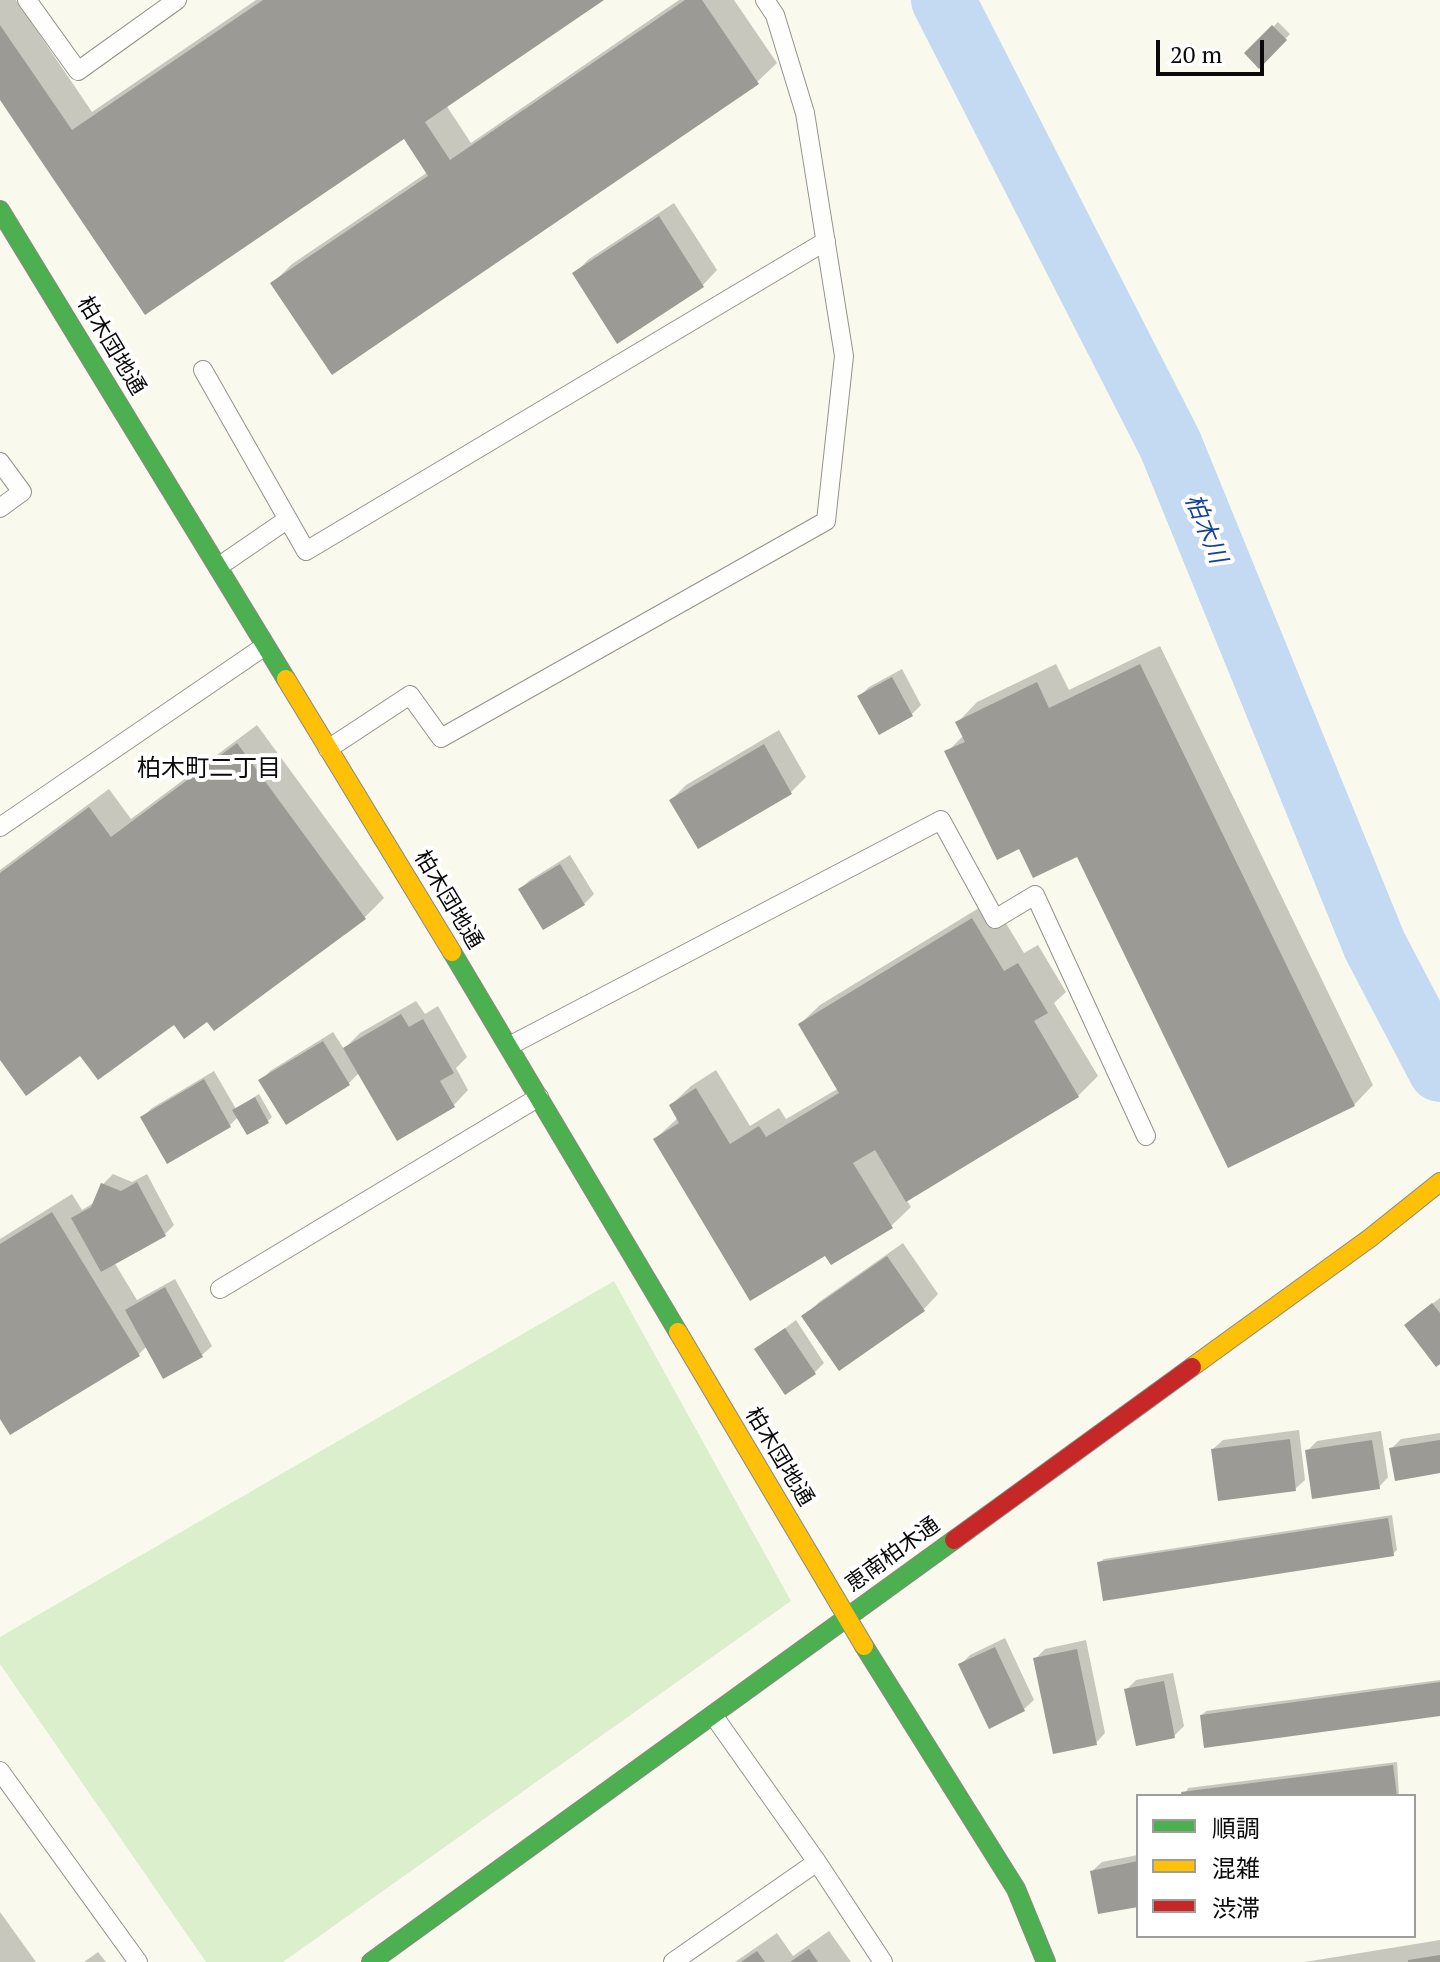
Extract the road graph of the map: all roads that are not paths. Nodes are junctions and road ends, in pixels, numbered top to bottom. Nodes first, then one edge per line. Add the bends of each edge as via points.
1 (27, 0) edge
2 (177, 0) edge
3 (765, 0) edge
4 (0, 210) edge
5 (826, 241) junction
6 (203, 370) dead end
7 (0, 462) edge
8 (0, 508) edge
9 (288, 519) junction
10 (218, 567) junction
11 (265, 646) junction
12 (328, 749) junction
13 (0, 827) edge
14 (509, 1046) junction
15 (539, 1097) junction
16 (1146, 1136) dead end
17 (1440, 1182) edge
18 (220, 1289) dead end
19 (847, 1619) junction
20 (713, 1715) junction
21 (0, 1771) edge
22 (817, 1862) junction
23 (138, 1962) edge
24 (371, 1962) edge
25 (673, 1962) edge
26 (883, 1962) edge
27 (1046, 1962) edge

1 - 2 lane via 78,71
3 - 5 lane via 775,15 805,113
4 - 10 street, 柏木団地通
5 - 9 lane via 306,551
5 - 12 lane via 844,356 826,521 441,738 410,695
6 - 9 lane
7 - 8 lane via 22,492
9 - 10 lane
10 - 11 street, 柏木団地通
11 - 12 street, 柏木団地通
11 - 13 lane
12 - 14 street, 柏木団地通
14 - 15 street, 柏木団地通
14 - 16 lane via 941,820 995,919 1035,895
15 - 18 lane
15 - 19 street, 柏木団地通
17 - 19 street, 恵南柏木通
19 - 20 street, 恵南柏木通
19 - 27 street, 柏木団地通 via 1016,1889
20 - 22 lane
20 - 24 street, 恵南柏木通
21 - 23 lane
22 - 25 lane
22 - 26 lane

